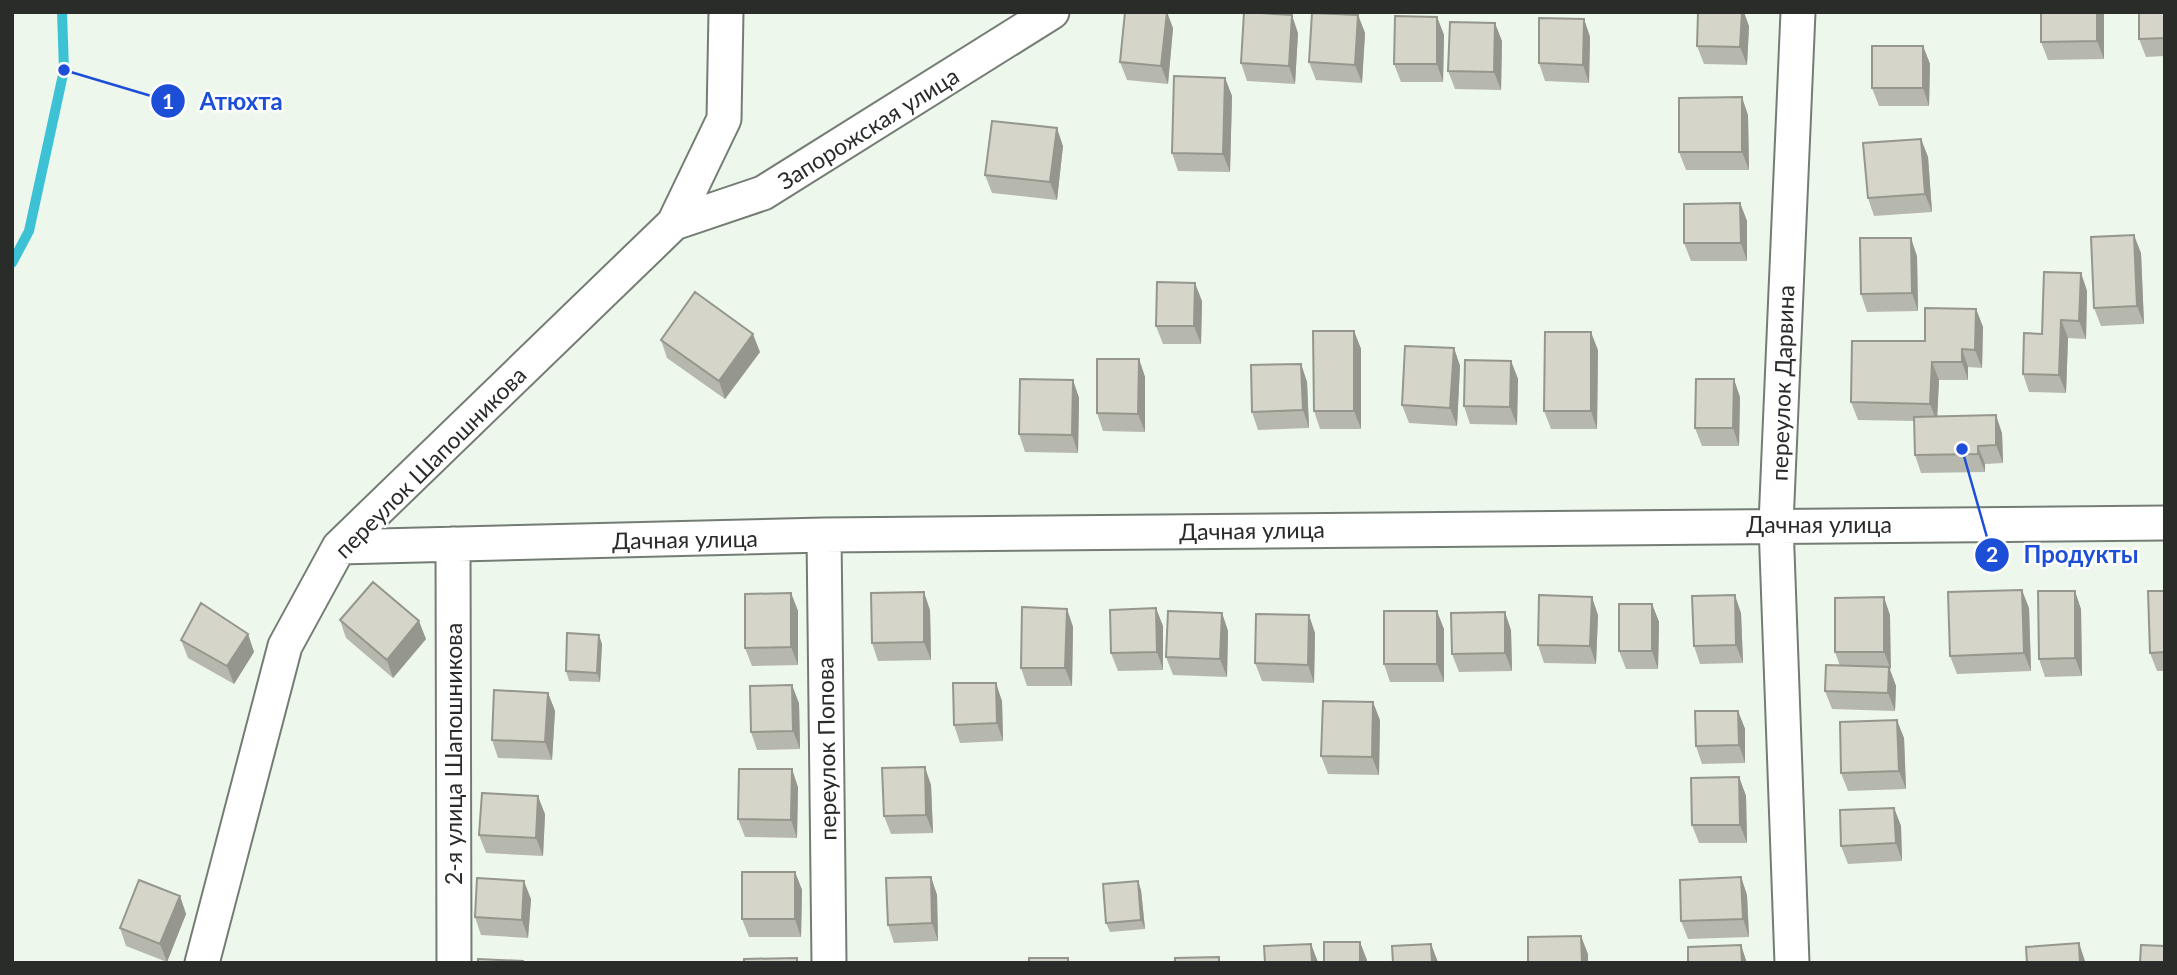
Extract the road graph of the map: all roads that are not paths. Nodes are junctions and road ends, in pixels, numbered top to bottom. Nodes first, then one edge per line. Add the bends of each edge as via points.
1 (726, 12) edge
2 (1052, 12) edge
3 (1797, 12) edge
4 (674, 223) junction
5 (2165, 523) edge
6 (1776, 524) junction
7 (824, 535) junction
8 (453, 544) junction
9 (339, 547) junction
10 (201, 963) edge
11 (454, 963) edge
12 (829, 963) edge
13 (1792, 963) edge

1 - 4 street, переулок Шапошникова via 724,119
2 - 4 street, Запорожская улица via 763,193
3 - 6 street, переулок Дарвина
4 - 9 street, переулок Шапошникова
5 - 6 street, Дачная улица
6 - 7 street, Дачная улица
6 - 13 street, переулок Дарвина
7 - 8 street, Дачная улица
7 - 12 street, переулок Попова
8 - 9 street, Дачная улица
8 - 11 street, 2-я улица Шапошникова
9 - 10 street, переулок Шапошникова via 285,646

